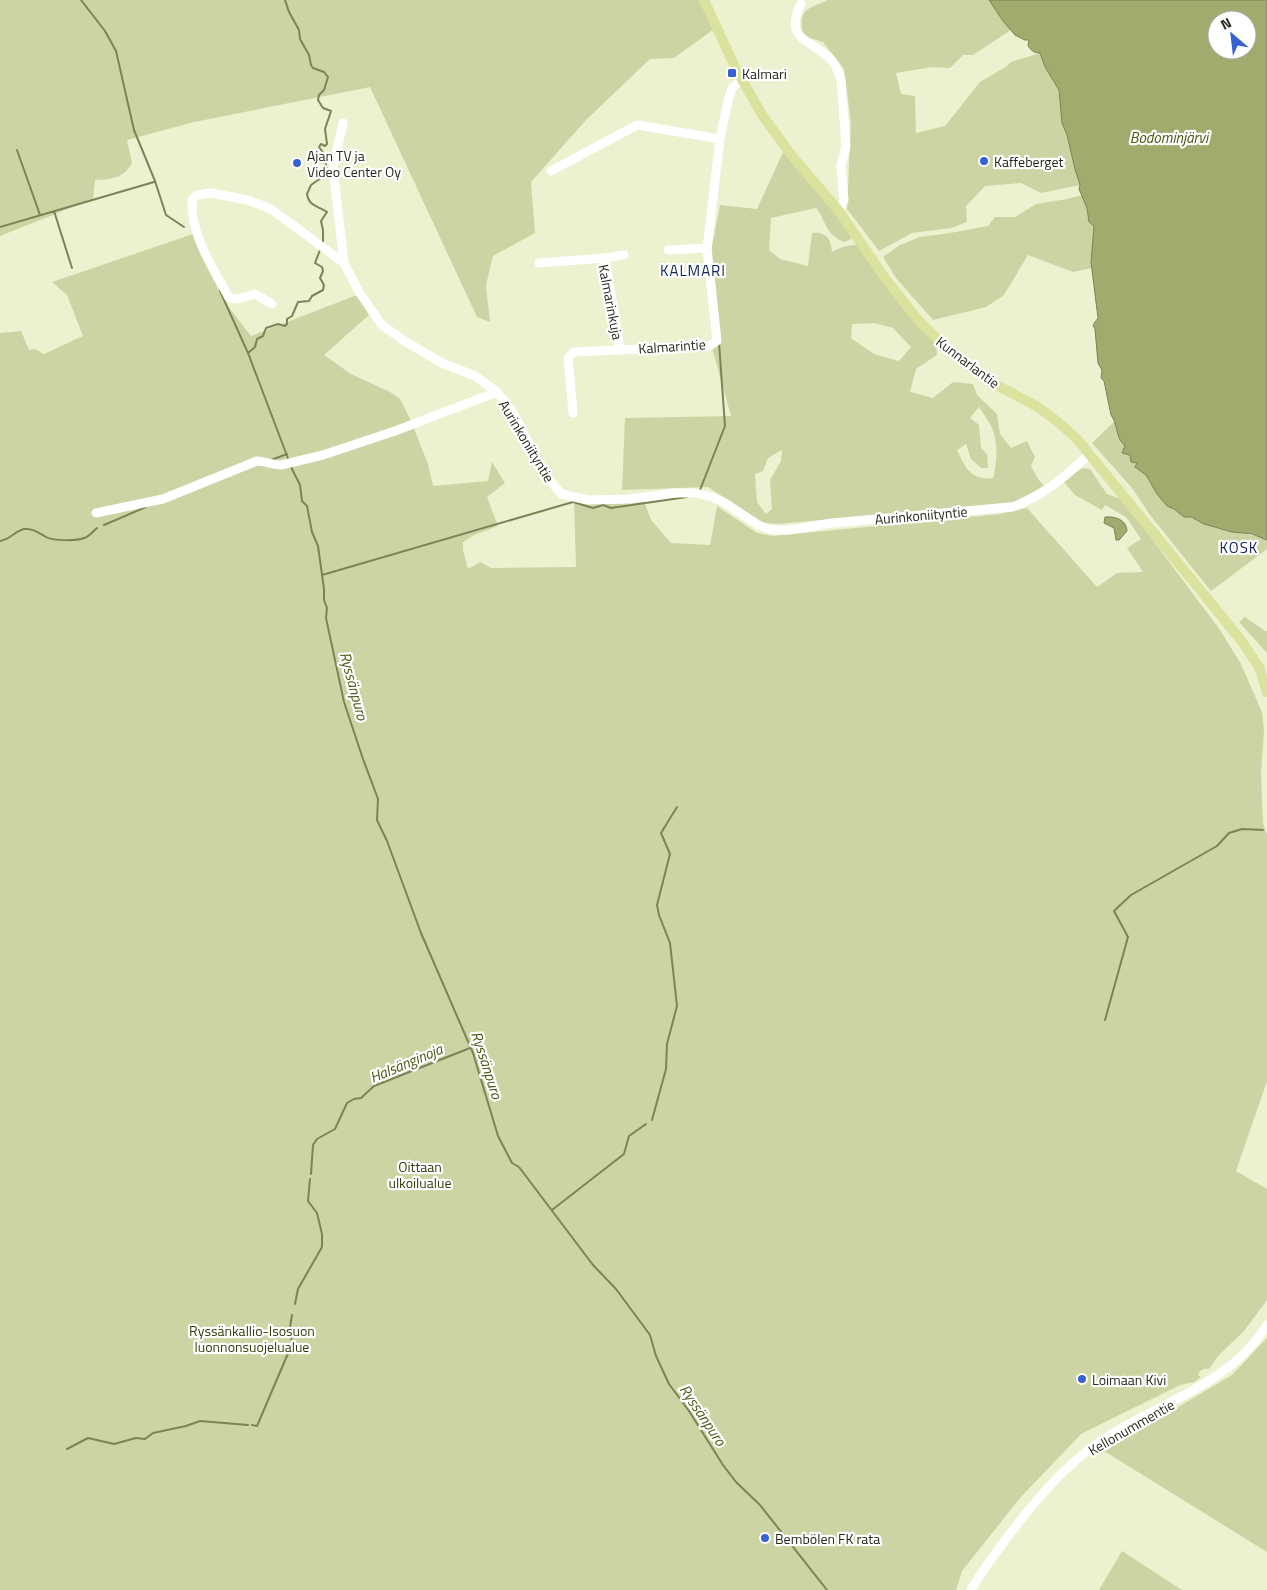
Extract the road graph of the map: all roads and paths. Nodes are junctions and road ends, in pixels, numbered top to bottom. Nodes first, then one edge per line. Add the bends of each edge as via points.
1 (704, 0) edge
2 (801, 4) dead end
3 (741, 80) junction
4 (343, 123) dead end
5 (720, 140) junction
6 (551, 171) dead end
7 (839, 211) junction
8 (707, 248) junction
9 (668, 250) dead end
10 (624, 255) dead end
11 (605, 258) junction
12 (344, 263) junction
13 (539, 263) dead end
14 (272, 304) dead end
15 (620, 349) junction
16 (497, 392) junction
17 (573, 413) dead end
18 (1090, 454) junction
19 (96, 513) dead end
20 (1267, 692) edge
21 (1267, 1325) edge
22 (971, 1590) edge

1 - 3 main road, Kunnarlantie
2 - 7 street via 796,22 799,36 833,62 841,80 846,146 841,166 844,200
3 - 5 street, Kalmarintie via 732,88
3 - 7 main road, Kunnarlantie via 774,132
4 - 12 street via 334,168
5 - 6 street via 637,125
5 - 8 street, Kalmarintie
7 - 18 main road, Kunnarlantie via 898,296 935,338 989,381 1047,414 1069,431
8 - 9 street
8 - 15 street, Kalmarintie via 716,341 709,346
10 - 11 street
11 - 13 street, Kalmarinkuja
11 - 15 street, Kalmarinkuja
12 - 14 street, Aurinkoniityntie via 271,209 248,200 211,193 197,195 192,200 194,227 229,298 255,294
12 - 16 street, Aurinkoniityntie via 382,325 434,359 475,376
15 - 17 street, Kalmarintie via 574,352 568,358
16 - 18 street, Aurinkoniityntie via 513,412 541,469 561,494 588,500 696,493 725,503 769,529 789,530 832,522 1012,506 1050,487
16 - 19 street via 323,455 281,465 257,461 163,499
18 - 20 main road, Kunnarlantie via 1241,640 1259,667
21 - 22 street, Kellonummentie via 1242,1355 1218,1376 1112,1434 1078,1458 1044,1492 1008,1536

